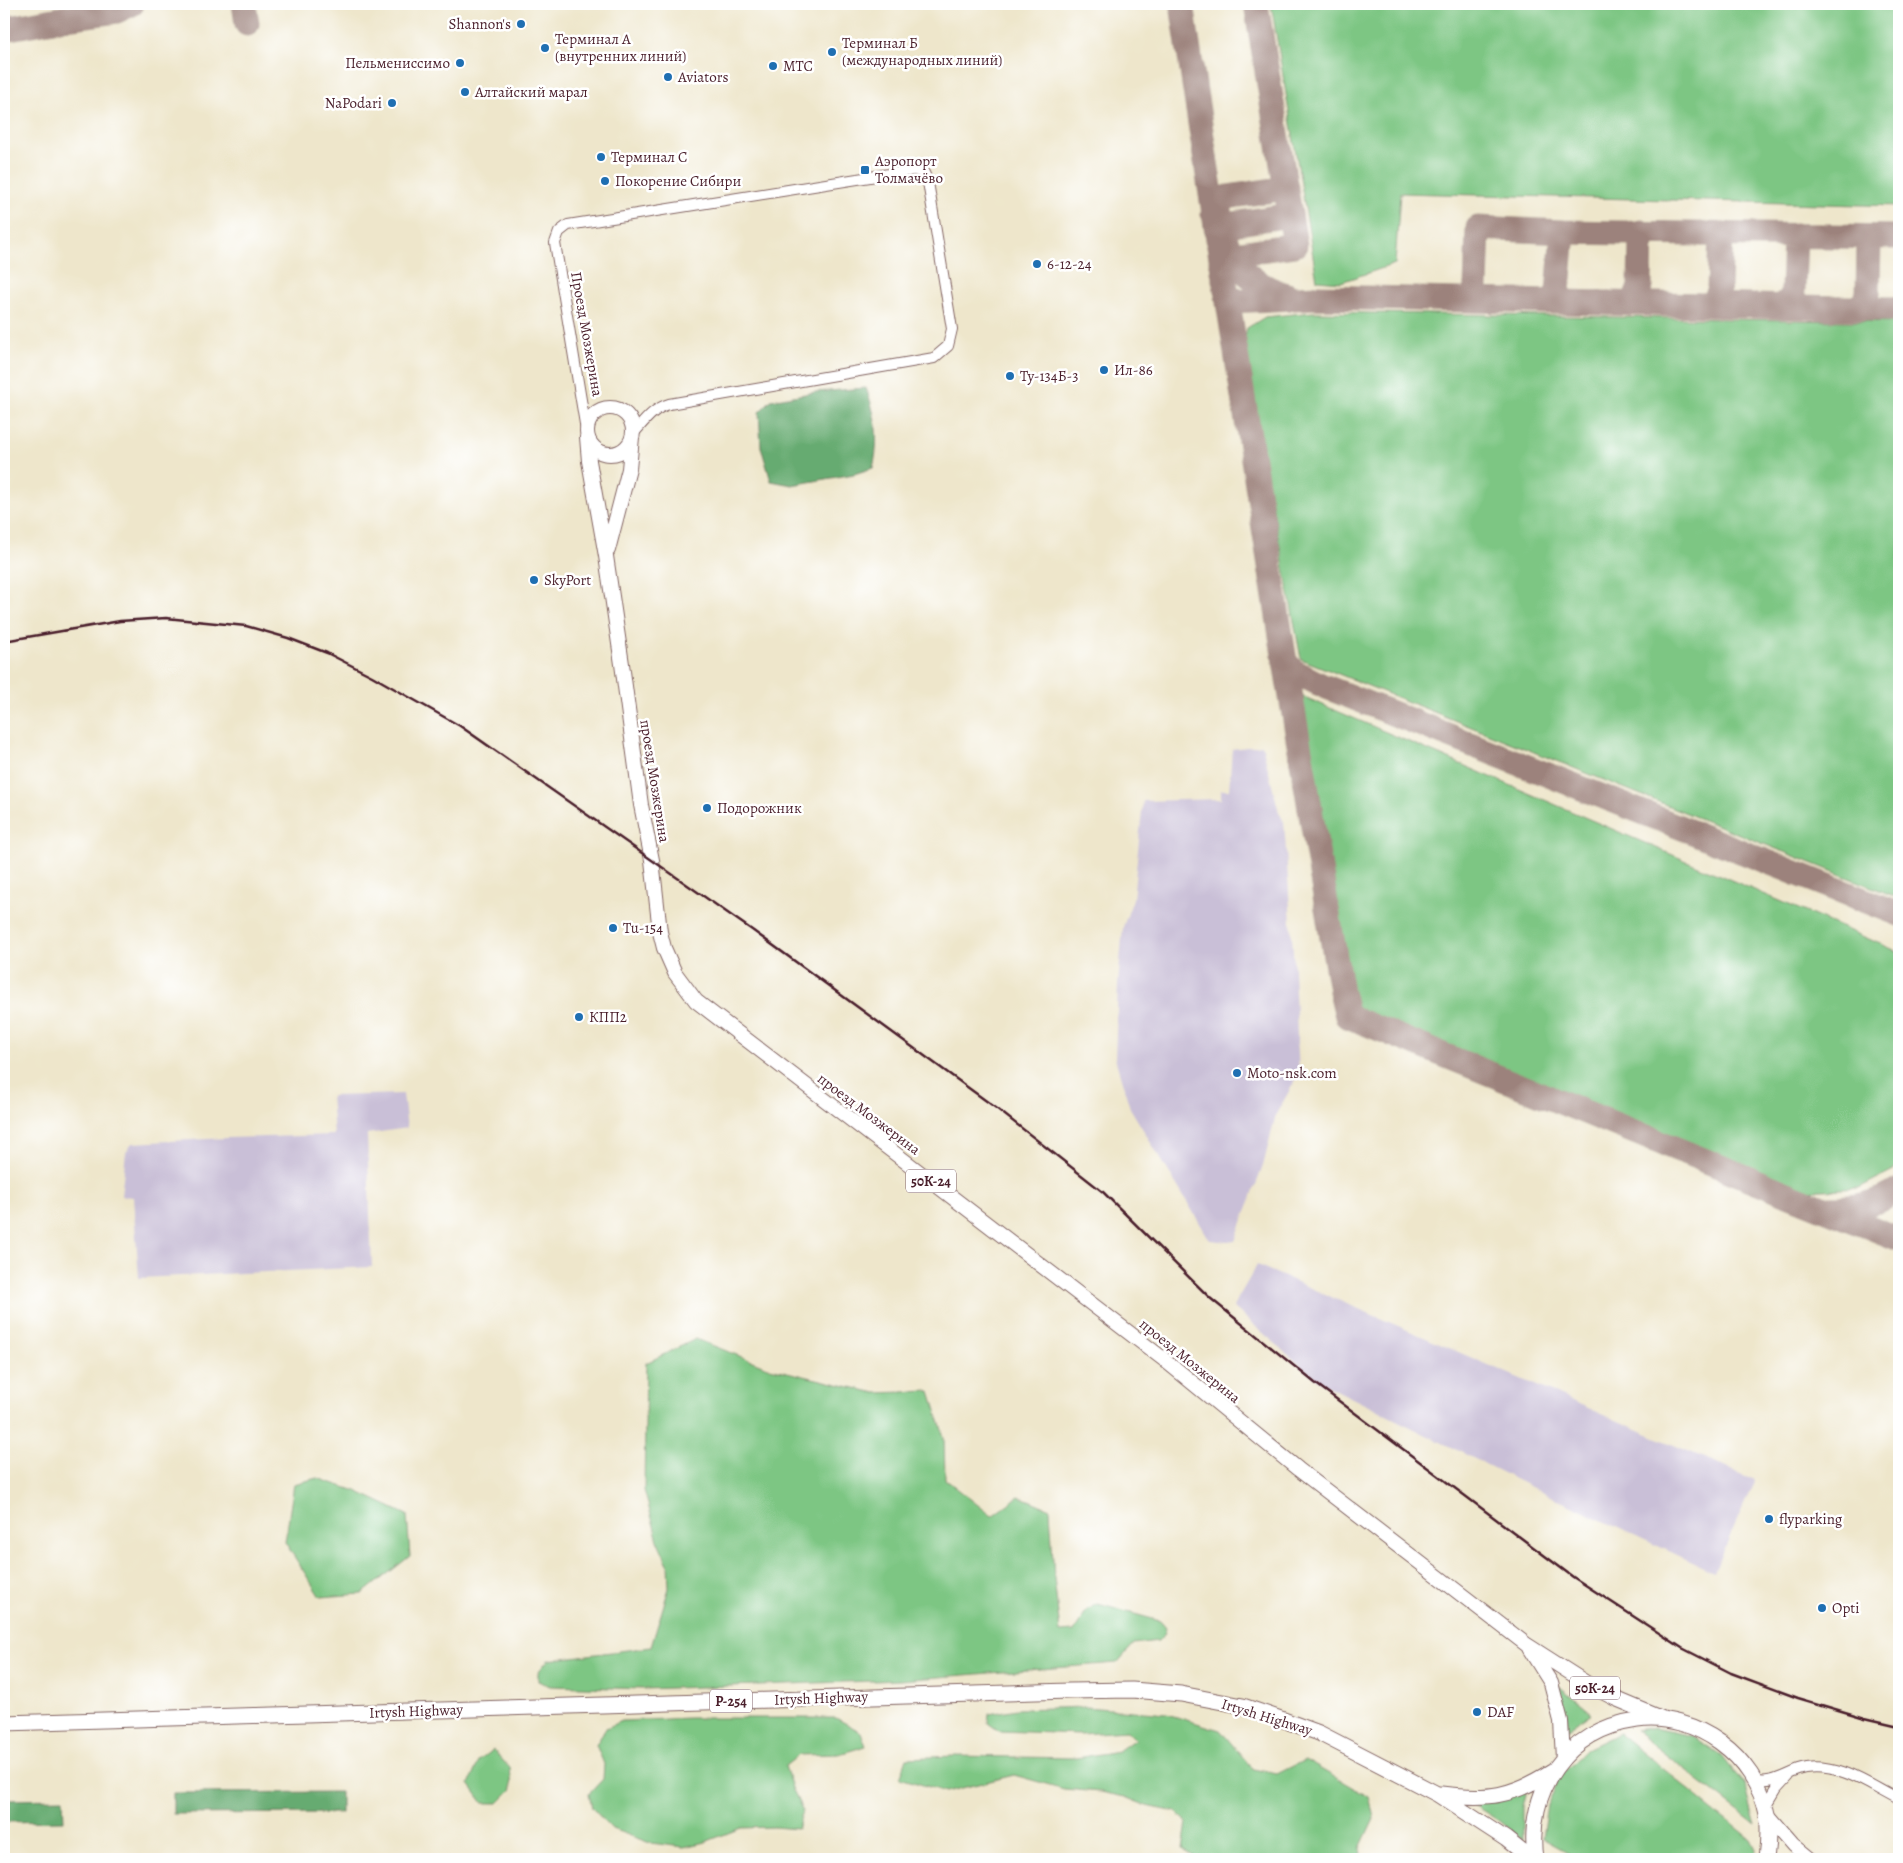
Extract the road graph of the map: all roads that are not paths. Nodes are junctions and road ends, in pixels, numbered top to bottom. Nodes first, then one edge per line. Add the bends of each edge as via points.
1 (587, 434) junction
2 (632, 435) junction
3 (606, 556) junction
4 (1527, 1645) junction
5 (1667, 1720) junction
6 (4, 1723) edge
7 (1558, 1765) junction
8 (1789, 1775) junction
9 (1754, 1780) junction
10 (1437, 1794) junction
11 (1899, 1800) edge
12 (1766, 1812) junction
13 (1531, 1859) edge
14 (1535, 1859) edge
15 (1766, 1859) edge
16 (1810, 1859) edge

1 - 2 main road via 596,450 611,454 625,448
1 - 2 main road, Проезд Мозжерина via 592,416 612,408 626,414
1 - 2 street, Проезд Мозжерина via 555,243 559,232 568,225 914,170 924,173 952,329 948,346 934,358 658,407
1 - 3 main road, проезд Мозжерина
2 - 3 main road, проезд Мозжерина via 629,469
3 - 4 main road, проезд Мозжерина / 50К-24 via 660,932 669,961 686,990 723,1024 1166,1361 1298,1469
4 - 5 main road, проезд Мозжерина / 50К-24 via 1591,1686
4 - 7 main road, проезд Мозжерина / 50К-24 via 1551,1684 1561,1721
5 - 7 highway via 1638,1720 1610,1726 1584,1740
5 - 9 highway, 50К-24 via 1694,1727 1718,1740 1738,1758
6 - 10 highway, Irtysh Highway / Р-254 via 1132,1690 1181,1694 1243,1706 1319,1733
7 - 10 highway via 1537,1781 1511,1792 1488,1797
7 - 14 highway via 1541,1792 1534,1816
8 - 9 street via 1772,1781
8 - 11 street via 1803,1768 1840,1770
8 - 12 street via 1777,1788
9 - 12 highway, 50К-24
10 - 13 highway, Irtysh Highway
12 - 15 highway via 1769,1839
12 - 16 main road, 50К-24 via 1792,1845

